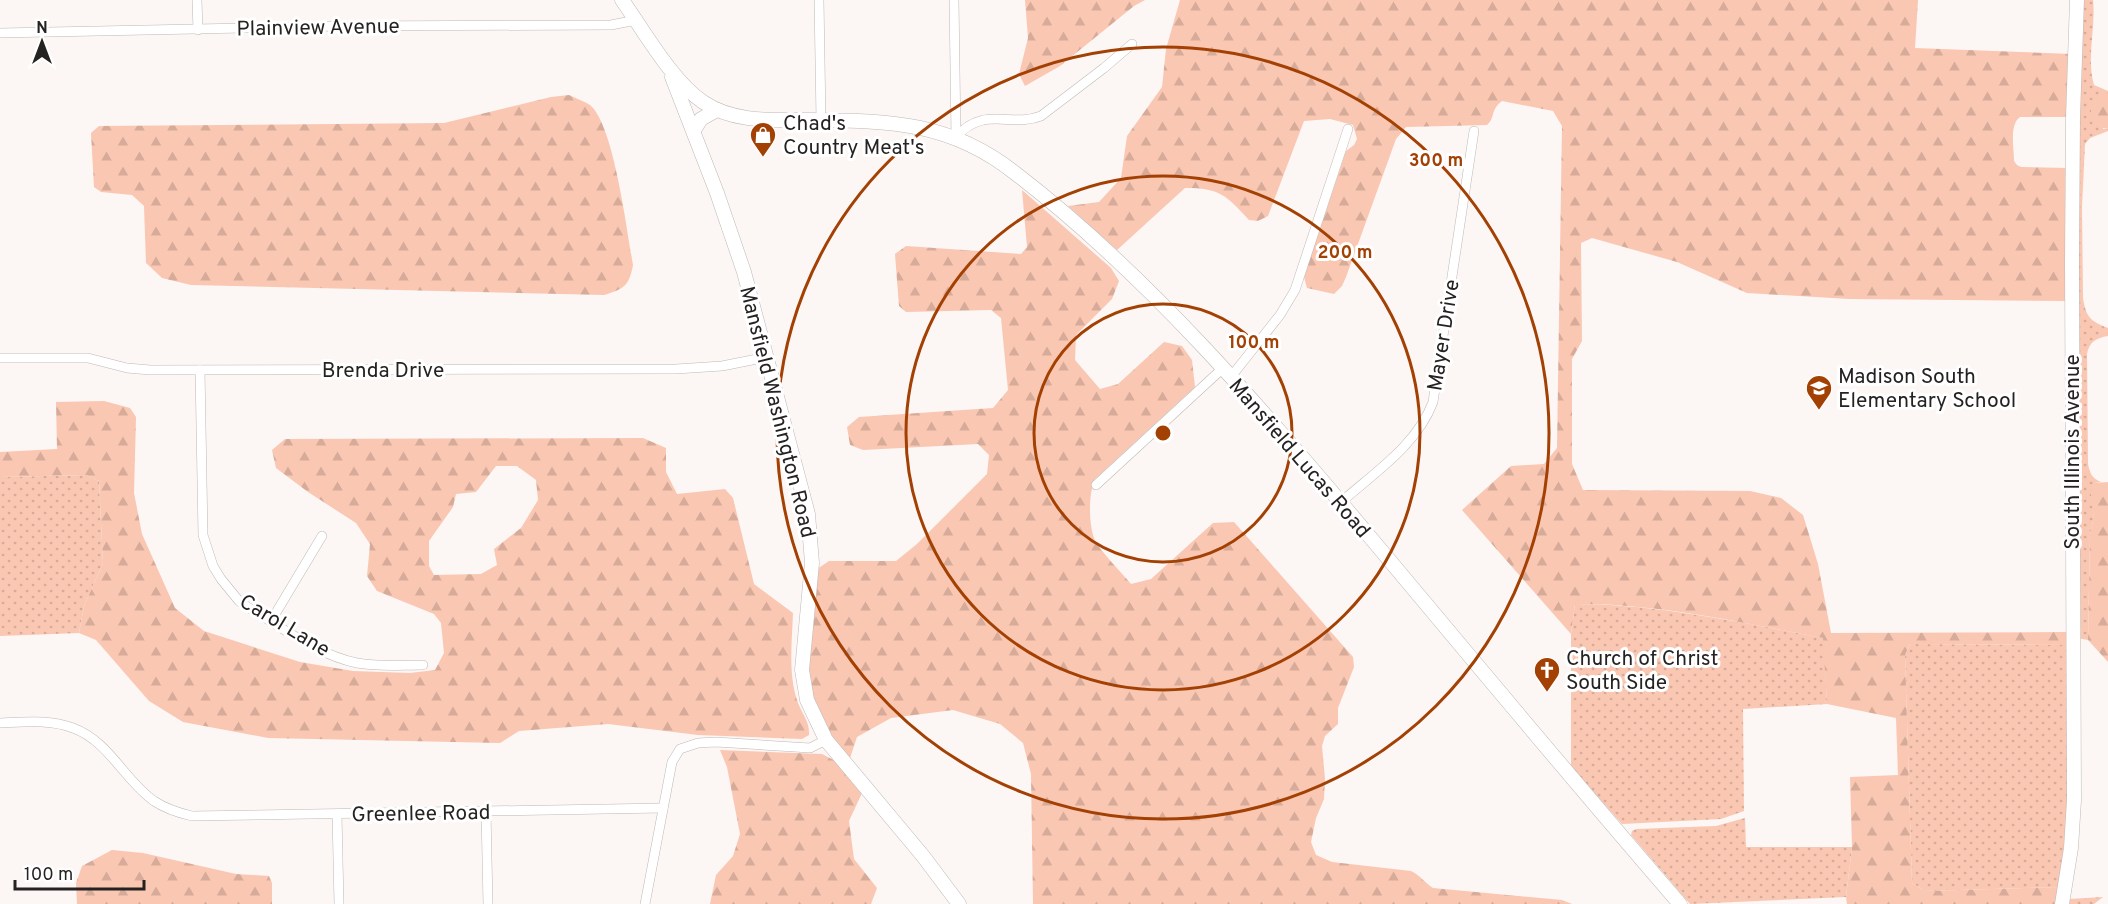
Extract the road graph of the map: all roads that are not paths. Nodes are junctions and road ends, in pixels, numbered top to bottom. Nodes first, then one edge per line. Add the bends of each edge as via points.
1 (197, 0) edge
2 (622, 0) edge
3 (819, 0) edge
4 (954, 0) edge
5 (2077, 0) edge
6 (636, 20) junction
7 (198, 30) junction
8 (0, 33) edge
9 (1132, 44) dead end
10 (665, 61) junction
11 (711, 107) junction
12 (820, 120) junction
13 (1347, 129) dead end
14 (694, 130) junction
15 (1474, 131) dead end
16 (956, 137) junction
17 (767, 357) junction
18 (0, 358) edge
19 (200, 370) junction
20 (1226, 374) junction
21 (1096, 485) dead end
22 (1340, 503) junction
23 (322, 536) dead end
24 (271, 621) junction
25 (423, 665) dead end
26 (0, 723) edge
27 (826, 740) junction
28 (663, 808) junction
29 (486, 812) junction
30 (337, 814) junction
31 (339, 904) edge
32 (488, 904) edge
33 (645, 904) edge
34 (960, 904) edge
35 (1680, 904) edge
36 (2062, 904) edge

1 - 7 street
2 - 6 street
3 - 12 street
4 - 16 street
5 - 36 street, South Illinois Avenue via 2072,261 2074,800 2072,848
6 - 7 street, Plainview Avenue via 611,25
6 - 10 street
7 - 8 street, Plainview Avenue
9 - 16 street via 1041,116 978,121
10 - 11 street via 683,84
10 - 14 street, Mansfield Washington Road
11 - 12 street, Mansfield Lucas Road via 732,116 754,119
11 - 14 street
12 - 16 street, Mansfield Lucas Road via 892,123
13 - 20 street via 1295,290 1280,315
14 - 17 street, Mansfield Washington Road via 732,235
15 - 22 street, Mayer Drive via 1431,408 1410,440
16 - 20 street, Mansfield Lucas Road via 1006,165 1063,213 1148,290
17 - 19 street, Brenda Drive via 722,366 676,369
17 - 27 street, Mansfield Washington Road via 811,528 803,682 812,714
18 - 19 street, Brenda Drive via 78,358 127,368
19 - 24 street, Carol Lane via 202,519 207,551 213,566 239,601
20 - 21 street
20 - 22 street, Mansfield Lucas Road
22 - 35 street, Mansfield Lucas Road
23 - 24 street
24 - 25 street, Carol Lane via 323,651 356,663
26 - 30 street, Greenlee Road via 53,723 86,734 153,800 177,813 210,817
27 - 28 street via 810,748 716,742 687,746 680,749 672,762
27 - 34 street, Mansfield Washington Road
28 - 29 street, Greenlee Road
28 - 33 street
29 - 30 street, Greenlee Road
29 - 32 street
30 - 31 street

